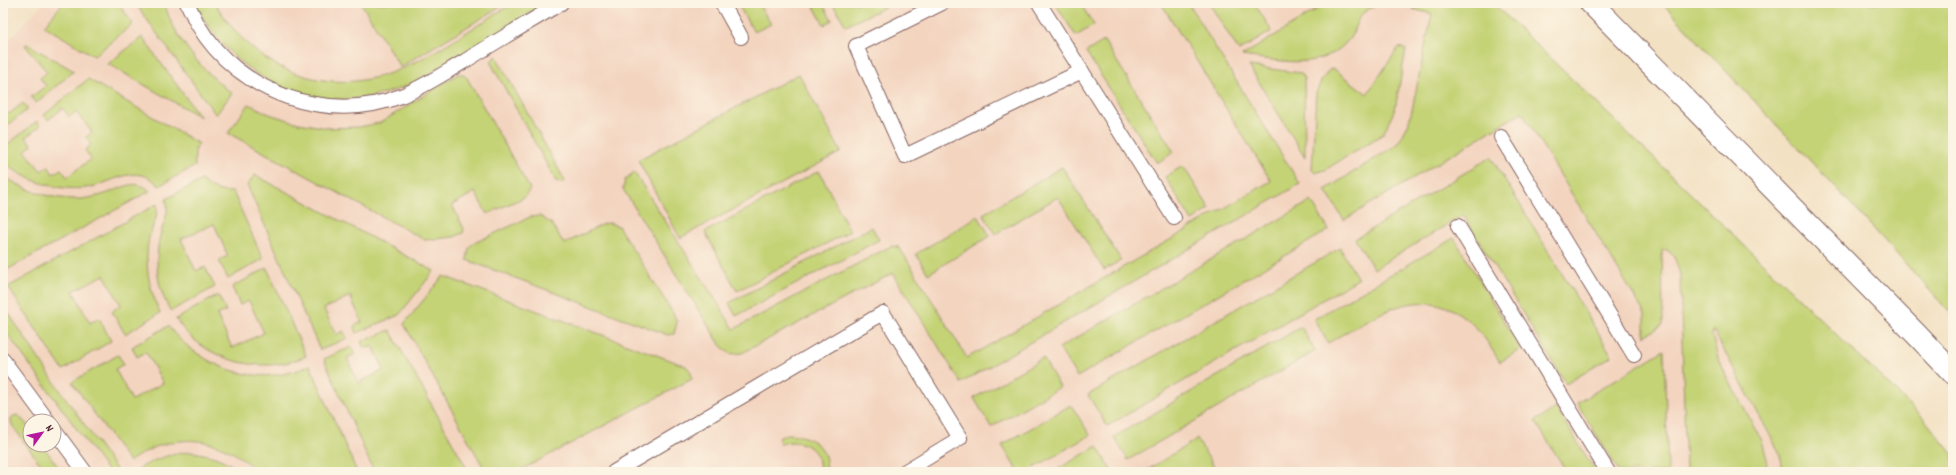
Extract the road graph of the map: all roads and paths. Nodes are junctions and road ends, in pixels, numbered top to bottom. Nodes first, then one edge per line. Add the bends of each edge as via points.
1 (188, 3) edge
2 (561, 3) edge
3 (722, 3) edge
4 (942, 3) edge
5 (1039, 3) edge
6 (1591, 3) edge
7 (741, 37) dead end
8 (1082, 71) junction
9 (1501, 137) dead end
10 (1174, 218) dead end
11 (1458, 226) dead end
12 (1634, 356) dead end
13 (3, 360) edge
14 (1953, 373) edge
15 (42, 413) edge
16 (62, 441) edge
17 (912, 470) edge
18 (85, 472) edge
19 (614, 472) edge
20 (1608, 472) edge

1 - 2 lane via 198,25 216,49 236,69 260,86 287,98 344,107 373,104 408,93
3 - 7 lane
4 - 8 lane via 856,46 905,156
5 - 8 lane
6 - 14 highway
8 - 10 lane
9 - 12 lane
11 - 20 lane
13 - 15 lane
16 - 18 lane
17 - 19 lane via 960,438 884,313

